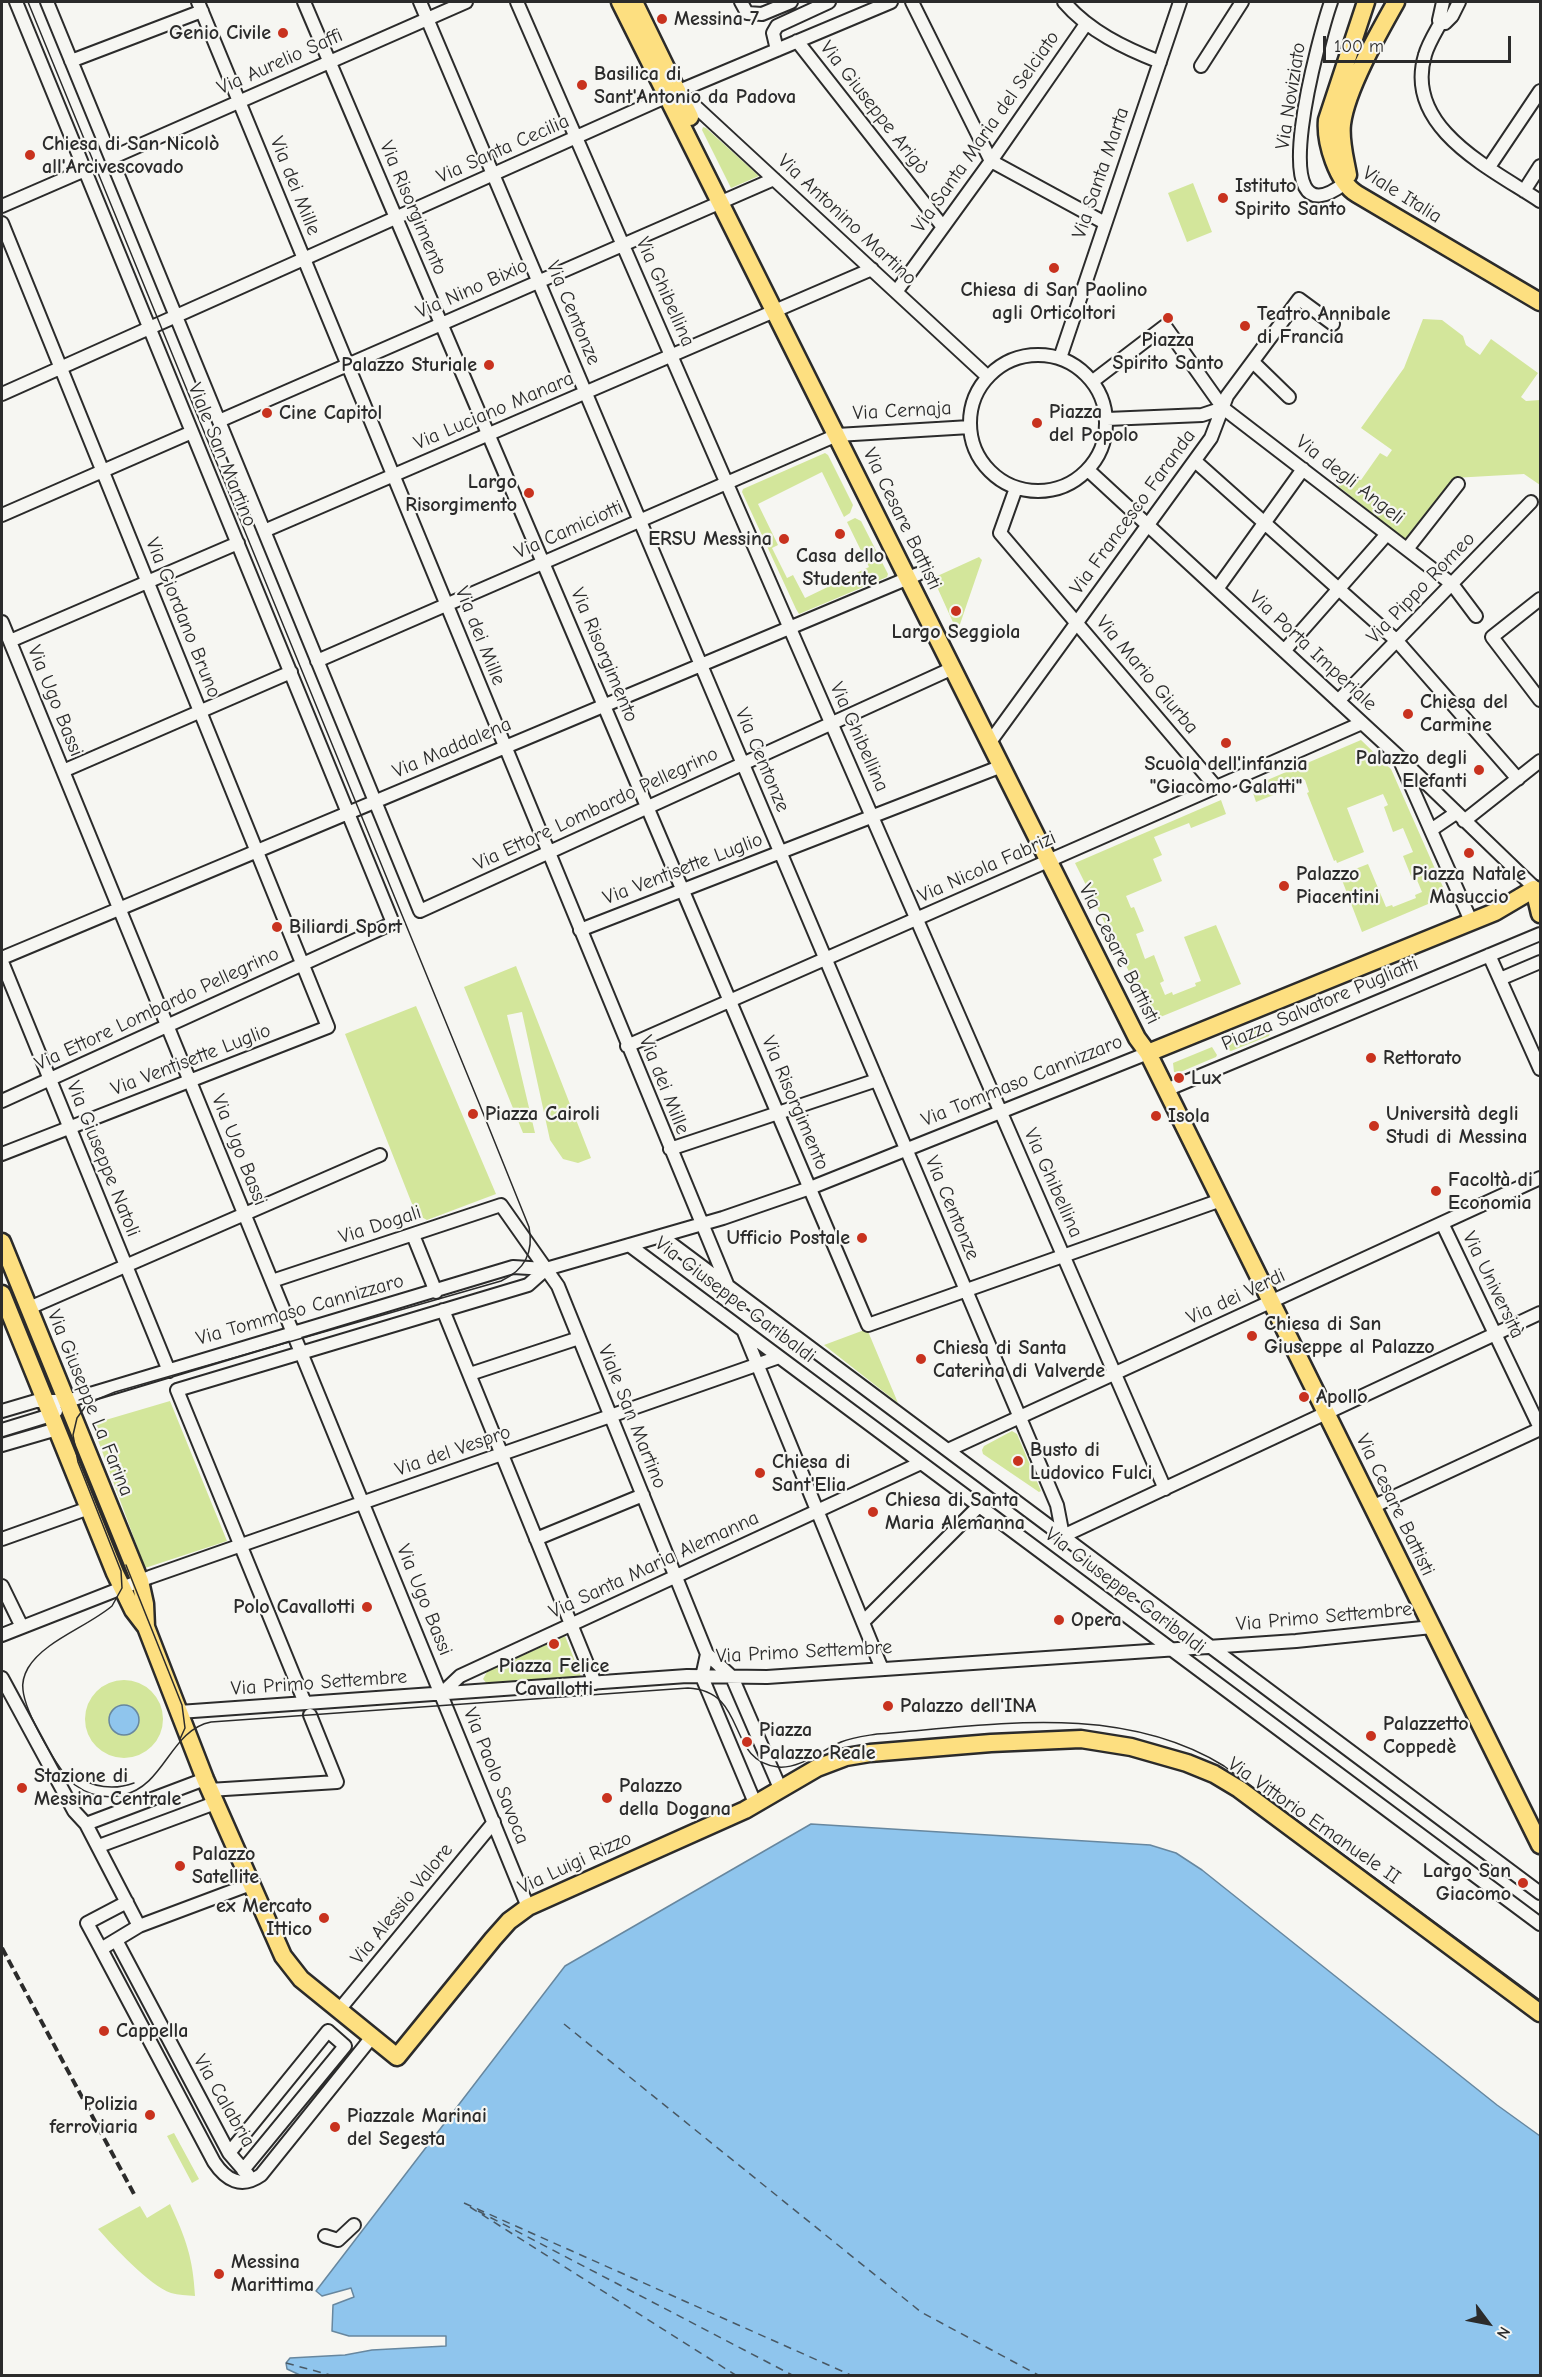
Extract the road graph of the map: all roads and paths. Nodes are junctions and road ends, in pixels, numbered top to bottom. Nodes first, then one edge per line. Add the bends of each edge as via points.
1 (16, 2) edge
2 (47, 2) edge
3 (304, 2) edge
4 (420, 2) edge
5 (466, 2) edge
6 (517, 2) edge
7 (620, 2) edge
8 (634, 2) edge
9 (741, 2) edge
10 (791, 2) edge
11 (829, 2) edge
12 (891, 2) edge
13 (912, 2) edge
14 (1064, 2) edge
15 (1180, 2) edge
16 (1242, 2) edge
17 (1331, 2) edge
18 (1366, 2) edge
19 (1396, 2) edge
20 (1443, 2) edge
21 (1459, 2) edge
22 (200, 6) edge
23 (427, 19) junction
24 (1441, 22) junction
25 (1086, 24) junction
26 (797, 41) junction
27 (777, 50) junction
28 (71, 61) junction
29 (330, 62) junction
30 (1160, 62) junction
31 (1201, 66) dead end
32 (1540, 91) edge
33 (674, 94) junction
34 (239, 101) junction
35 (576, 138) junction
36 (111, 158) junction
37 (991, 161) junction
38 (1540, 166) edge
39 (1489, 167) junction
40 (85, 170) junction
41 (493, 175) junction
42 (774, 179) junction
43 (1345, 183) junction
44 (1524, 191) junction
45 (726, 200) junction
46 (1540, 201) edge
47 (2, 206) edge
48 (396, 218) junction
49 (2, 223) edge
50 (1105, 223) junction
51 (943, 227) junction
52 (623, 245) junction
53 (304, 259) junction
54 (872, 269) junction
55 (538, 282) junction
56 (896, 292) junction
57 (1540, 302) edge
58 (780, 309) junction
59 (176, 316) junction
60 (441, 324) junction
61 (1334, 324) dead end
62 (150, 328) junction
63 (671, 356) junction
64 (1060, 358) junction
65 (1253, 362) junction
66 (347, 365) junction
67 (60, 368) junction
68 (988, 377) junction
69 (1093, 381) junction
70 (585, 393) junction
71 (2, 394) edge
72 (1289, 397) dead end
73 (1223, 408) junction
74 (1107, 419) junction
75 (219, 421) junction
76 (970, 427) junction
77 (192, 432) junction
78 (842, 434) junction
79 (489, 435) junction
80 (1195, 461) junction
81 (1303, 469) junction
82 (1088, 470) junction
83 (102, 471) junction
84 (393, 476) junction
85 (727, 483) junction
86 (1458, 483) dead end
87 (1016, 488) junction
88 (1531, 502) dead end
89 (2, 515) edge
90 (640, 521) junction
91 (1264, 523) junction
92 (1148, 525) junction
93 (264, 531) junction
94 (1387, 534) junction
95 (238, 543) junction
96 (1407, 549) junction
97 (543, 563) junction
98 (913, 577) junction
99 (147, 582) junction
100 (1452, 584) junction
101 (1217, 589) junction
102 (1339, 589) junction
103 (1540, 598) edge
104 (446, 605) junction
105 (1476, 616) dead end
106 (2, 622) edge
107 (1077, 622) junction
108 (790, 628) junction
109 (10, 641) junction
110 (1397, 641) junction
111 (1284, 651) junction
112 (317, 661) junction
113 (701, 665) junction
114 (953, 668) junction
115 (291, 672) junction
116 (1540, 700) edge
117 (1338, 701) junction
118 (604, 706) junction
119 (200, 712) junction
120 (831, 723) junction
121 (1362, 723) junction
122 (993, 737) junction
123 (505, 747) junction
124 (1398, 756) junction
125 (1540, 761) edge
126 (742, 763) junction
127 (1002, 766) junction
128 (63, 771) junction
129 (1518, 779) junction
130 (1216, 787) junction
131 (375, 801) junction
132 (647, 807) junction
133 (348, 813) junction
134 (872, 816) junction
135 (1460, 817) junction
136 (1431, 830) junction
137 (257, 851) junction
138 (548, 852) junction
139 (780, 852) junction
140 (1054, 859) junction
141 (1539, 887) edge
142 (683, 890) junction
143 (119, 909) junction
144 (420, 910) joint
145 (1540, 914) edge
146 (916, 919) junction
147 (1471, 921) junction
148 (393, 922) joint
149 (580, 930) junction
150 (1539, 934) edge
151 (1489, 955) junction
152 (825, 959) junction
153 (2, 960) edge
154 (1540, 962) edge
155 (303, 964) junction
156 (1500, 979) junction
157 (730, 1001) junction
158 (167, 1026) junction
159 (328, 1027) joint
160 (627, 1046) junction
161 (1148, 1053) junction
162 (1540, 1070) edge
163 (50, 1079) junction
164 (877, 1080) junction
165 (190, 1081) junction
166 (1166, 1090) junction
167 (2, 1101) edge
168 (1001, 1112) junction
169 (778, 1113) junction
170 (70, 1128) junction
171 (670, 1149) junction
172 (906, 1150) junction
173 (2, 1154) edge
174 (380, 1155) dead end
175 (1540, 1178) edge
176 (810, 1188) junction
177 (1221, 1200) junction
178 (501, 1205) joint
179 (244, 1214) junction
180 (1442, 1223) junction
181 (700, 1224) junction
182 (412, 1235) junction
183 (662, 1236) junction
184 (2, 1242) edge
185 (629, 1245) junction
186 (1063, 1256) junction
187 (126, 1265) junction
188 (546, 1269) junction
189 (272, 1281) junction
190 (727, 1284) junction
191 (966, 1290) junction
192 (436, 1292) junction
193 (2, 1294) edge
194 (1271, 1302) junction
195 (29, 1308) junction
196 (443, 1310) junction
197 (1540, 1313) edge
198 (743, 1331) junction
199 (294, 1334) junction
200 (1495, 1334) junction
201 (579, 1338) junction
202 (302, 1353) junction
203 (779, 1357) junction
204 (757, 1364) junction
205 (169, 1371) junction
206 (470, 1374) junction
207 (1115, 1374) junction
208 (67, 1401) junction
209 (2, 1411) edge
210 (1326, 1413) junction
211 (51, 1415) junction
212 (611, 1416) junction
213 (1020, 1418) junction
214 (1540, 1428) edge
215 (2, 1430) edge
216 (2, 1445) edge
217 (948, 1450) junction
218 (502, 1454) junction
219 (921, 1463) junction
220 (1165, 1489) junction
221 (643, 1495) junction
222 (363, 1503) junction
223 (979, 1506) junction
224 (1372, 1507) junction
225 (89, 1508) junction
226 (818, 1511) junction
227 (1064, 1536) junction
228 (2, 1539) edge
229 (536, 1539) junction
230 (241, 1546) junction
231 (676, 1576) junction
232 (140, 1581) junction
233 (2, 1586) edge
234 (122, 1588) junction
235 (862, 1622) junction
236 (572, 1625) junction
237 (22, 1627) junction
238 (146, 1627) junction
239 (1432, 1627) junction
240 (3, 1632) edge
241 (1210, 1646) junction
242 (1171, 1649) junction
243 (707, 1654) junction
244 (882, 1669) junction
245 (702, 1677) junction
246 (732, 1677) junction
247 (2, 1678) edge
248 (595, 1683) junction
249 (441, 1694) junction
250 (307, 1709) junction
251 (178, 1712) junction
252 (780, 1788) junction
253 (210, 1791) junction
254 (755, 1803) junction
255 (494, 1822) junction
256 (86, 1824) junction
257 (1540, 1845) edge
258 (99, 1846) junction
259 (251, 1884) junction
260 (1540, 1893) edge
261 (128, 1902) junction
262 (528, 1907) junction
263 (1540, 1924) edge
264 (140, 1926) junction
265 (116, 1940) junction
266 (101, 1949) junction
267 (339, 2010) junction
268 (1540, 2013) edge
269 (372, 2037) junction
270 (229, 2153) junction
271 (243, 2170) junction
272 (254, 2180) junction
273 (354, 2225) dead end
274 (325, 2236) dead end

1 - 40 street, Viale San Martino
2 - 28 street, Viale San Martino
3 - 29 street, Via Risorgimento
4 - 23 street, Via Centonze
5 - 23 street, Via Aurelio Saffi
6 - 35 street, Via Ghibellina
7 - 33 main road, Via Cesare Battisti
8 - 33 main road, Via Cesare Battisti
9 - 10 street via 747,13 762,15
11 - 27 street via 777,26 773,33
12 - 26 street, Via Santa Cecilia
13 - 37 street
14 - 25 street
15 - 30 street, Via Santa Marta
16 - 31 street
17 - 43 street, Via Noviziato via 1309,84 1300,173 1306,188 1318,196 1328,195
18 - 43 main road, Viale Italia via 1326,126 1329,147
19 - 43 main road via 1344,113 1341,131 1349,178
20 - 24 street via 1438,15
21 - 24 street via 1449,20
22 - 28 street
22 - 34 street, Via dei Mille
23 - 29 street, Via Aurelio Saffi
23 - 41 street, Via Centonze
24 - 39 street via 1422,67 1424,94 1441,129
25 - 30 street
25 - 37 street, Via Santa Maria del Selciato
26 - 27 street, Via Santa Cecilia
26 - 51 street, Via Giuseppe Arigò
27 - 33 street, Via Santa Cecilia
28 - 36 street, Viale San Martino
29 - 34 street, Via Aurelio Saffi
29 - 48 street, Via Risorgimento
30 - 50 street, Via Santa Marta
32 - 39 street
33 - 35 street, Via Santa Cecilia
33 - 42 street, Via Antonino Martino
33 - 45 main road, Via Cesare Battisti
34 - 36 street, Via Aurelio Saffi
34 - 53 street, Via dei Mille
35 - 41 street, Via Santa Cecilia
35 - 52 street, Via Ghibellina
36 - 59 street, Viale San Martino
37 - 50 street
37 - 51 street, Via Santa Maria del Selciato
38 - 44 street
39 - 44 street
40 - 47 street
40 - 62 street, Viale San Martino
41 - 48 street, Via Santa Cecilia
41 - 55 street, Via Centonze
42 - 45 street, Via Nino Bixio
42 - 54 street, Via Antonino Martino
43 - 57 main road, Viale Italia
44 - 46 street
45 - 52 street, Via Nino Bixio
45 - 58 main road, Via Cesare Battisti
48 - 53 street, Via Santa Cecilia
48 - 60 street, Via Risorgimento
49 - 67 street, Via Giordano Bruno
50 - 64 street, Via Santa Marta
51 - 56 street, Via Santa Maria del Selciato
52 - 55 street, Via Nino Bixio
52 - 63 street, Via Ghibellina
53 - 59 street, Via Santa Cecilia
53 - 66 street, Via dei Mille
54 - 56 street, Via Antonino Martino
54 - 58 street, Via Luciano Manara
55 - 60 street, Via Nino Bixio
55 - 70 street, Via Centonze
56 - 68 street, Via Antonino Martino
58 - 63 street, Via Luciano Manara
58 - 78 main road, Via Cesare Battisti
59 - 62 street, Via Santa Cecilia
59 - 75 street, Viale San Martino
60 - 66 street, Via Nino Bixio
60 - 79 street, Via Risorgimento
61 - 65 street, Via Francesco Faranda via 1299,299
62 - 67 street, Via Santa Cecilia
62 - 77 street, Viale San Martino
63 - 70 street, Via Luciano Manara
63 - 85 street, Via Ghibellina
64 - 68 street via 1026,356 1005,363
64 - 69 street
65 - 72 street
65 - 73 street, Via Francesco Faranda via 1227,396
66 - 75 street, Via Nino Bixio
66 - 84 street, Via dei Mille
67 - 71 street, Via Santa Cecilia
67 - 83 street, Via Giordano Bruno
68 - 76 street via 976,395
69 - 73 street, Via degli Angeli via 1165,326
69 - 74 street
70 - 79 street, Via Luciano Manara
70 - 90 street, Via Centonze
73 - 74 street via 1202,415
73 - 80 street, Via Francesco Faranda via 1211,438
73 - 81 street, Via degli Angeli
74 - 82 street via 1102,446
75 - 93 street, Viale San Martino
76 - 78 street, Via Cernaja
76 - 87 street via 981,459 996,476
77 - 83 street
77 - 95 street, Viale San Martino
78 - 85 street, Via Camiciotti
78 - 98 main road, Via Cesare Battisti
79 - 84 street, Via Luciano Manara
79 - 97 street, Via Risorgimento
80 - 91 street
80 - 92 street, Via Francesco Faranda
81 - 91 street
81 - 94 street, Via degli Angeli
82 - 87 street via 1073,482 1054,489
82 - 92 street, Via Porta Imperiale
83 - 89 street
83 - 99 street, Via Giordano Bruno
84 - 93 street, Via Luciano Manara
84 - 104 street, Via dei Mille
85 - 90 street, Via Camiciotti
85 - 108 street, Via Ghibellina
86 - 96 street
87 - 107 street, Via Mario Giurba via 1000,533
88 - 100 street, Via Pippo Romeo
90 - 97 street, Via Camiciotti
90 - 113 street, Via Centonze
91 - 101 street
91 - 102 street
92 - 101 street, Via Porta Imperiale
92 - 107 street, Via Francesco Faranda
93 - 112 street, Viale San Martino
94 - 96 street, Via degli Angeli
94 - 102 street
95 - 99 street
95 - 115 street, Viale San Martino
96 - 100 street, Via degli Angeli
97 - 104 street, Via Camiciotti
97 - 118 street, Via Risorgimento
98 - 108 street, Via Maddalena
98 - 114 main road, Via Cesare Battisti
98 - 122 main road, Via Cesare Battisti
99 - 109 street
99 - 119 street, Via Giordano Bruno
100 - 105 street, Via degli Angeli
100 - 110 street, Via Pippo Romeo
101 - 111 street, Via Porta Imperiale
102 - 110 street
102 - 111 street
103 - 116 street via 1492,637
104 - 112 street, Via Camiciotti
104 - 123 street, Via dei Mille
106 - 109 street, Via Ugo Bassi
107 - 122 street, Via Francesco Faranda
107 - 130 street, Via Mario Giurba
108 - 113 street, Via Maddalena
108 - 120 street, Via Ghibellina
109 - 128 street, Via Ugo Bassi
110 - 117 street, Via Pippo Romeo
110 - 129 street
111 - 117 street, Via Porta Imperiale
112 - 131 street, Viale San Martino
113 - 118 street, Via Maddalena
113 - 126 street, Via Centonze
114 - 120 street, Via Ettore Lombardo Pellegrino
114 - 122 main road, Via Cesare Battisti
115 - 119 street
115 - 133 street, Viale San Martino
117 - 121 street, Via Porta Imperiale
118 - 123 street, Via Maddalena
118 - 132 street, Via Risorgimento
119 - 128 street
119 - 137 street, Via Giordano Bruno
120 - 126 street, Via Ettore Lombardo Pellegrino
120 - 134 street, Via Ghibellina
121 - 124 street, Via Porta Imperiale
121 - 130 street, Via Nicola Fabrizi
122 - 127 main road, Via Cesare Battisti
122 - 140 main road, Via Cesare Battisti
123 - 131 street, Via Maddalena
123 - 138 street, Via dei Mille
124 - 135 street, Via Porta Imperiale
124 - 136 street
125 - 129 street
126 - 132 street, Via Ettore Lombardo Pellegrino
126 - 139 street, Via Centonze
127 - 134 street, Via Ventisette Luglio
127 - 140 main road, Via Cesare Battisti
128 - 143 street, Via Ugo Bassi
129 - 135 street
130 - 140 street, Via Nicola Fabrizi
131 - 133 street, Via Maddalena
131 - 144 street, Viale San Martino
132 - 138 street, Via Ettore Lombardo Pellegrino
132 - 142 street, Via Risorgimento
133 - 137 street, Via Maddalena
133 - 148 street, Viale San Martino
134 - 139 street, Via Ventisette Luglio
134 - 146 street, Via Ghibellina
135 - 136 street
135 - 141 street, Via Porta Imperiale
136 - 147 street
137 - 143 street, Via Maddalena
137 - 155 street, Via Giordano Bruno
138 - 144 street, Via Ettore Lombardo Pellegrino
138 - 149 street, Via dei Mille
139 - 142 street, Via Ventisette Luglio
139 - 152 street, Via Centonze
140 - 146 street, Via Nicola Fabrizi
140 - 161 main road, Via Cesare Battisti via 1146,1033
141 - 145 main road
141 - 147 main road, Via Tommaso Cannizzaro
142 - 149 street, Via Ventisette Luglio
142 - 157 street, Via Risorgimento
143 - 153 street, Via Maddalena
143 - 158 street, Via Ugo Bassi
146 - 152 street, Via Nicola Fabrizi
146 - 168 street, Via Ghibellina
147 - 161 main road, Via Tommaso Cannizzaro
148 - 155 street, Via Ettore Lombardo Pellegrino
149 - 160 street, Via dei Mille
150 - 151 street, Piazza Salvatore Pugliatti
151 - 156 street
151 - 166 street, Piazza Salvatore Pugliatti
152 - 157 street, Via Nicola Fabrizi
152 - 164 street, Via Centonze
153 - 163 street, Via Giuseppe Natoli
154 - 156 street
155 - 158 street, Via Ettore Lombardo Pellegrino
155 - 159 street, Via Giordano Bruno
156 - 162 street
157 - 160 street, Via Nicola Fabrizi
157 - 169 street, Via Risorgimento
158 - 163 street, Via Ettore Lombardo Pellegrino
158 - 165 street, Via Ugo Bassi
159 - 165 street, Via Ventisette Luglio
160 - 171 street, Via dei Mille
161 - 166 main road, Via Cesare Battisti
161 - 168 street, Via Tommaso Cannizzaro
163 - 167 street, Via Ettore Lombardo Pellegrino
163 - 170 street, Via Giuseppe Natoli
164 - 169 street
164 - 172 street, Via Centonze
165 - 170 street, Via Ventisette Luglio
165 - 179 street, Via Ugo Bassi
166 - 177 main road, Via Cesare Battisti
168 - 172 street, Via Tommaso Cannizzaro
168 - 186 street, Via Ghibellina
169 - 171 street
169 - 176 street, Via Risorgimento
170 - 173 street, Via Ventisette Luglio
170 - 187 street, Via Giuseppe Natoli
171 - 181 street, Via dei Mille
172 - 176 street, Via Tommaso Cannizzaro
172 - 191 street, Via Centonze
174 - 179 street
175 - 180 street, Via dei Verdi
176 - 181 street, Via Tommaso Cannizzaro
176 - 191 street, Via Risorgimento via 868,1325
177 - 186 street
177 - 194 main road, Via Cesare Battisti
178 - 182 street, Via Dogali
178 - 188 street, Viale San Martino
179 - 187 street
179 - 189 street, Via Ugo Bassi
180 - 194 street, Via dei Verdi
180 - 200 street, Via Università
181 - 183 street, Via Tommaso Cannizzaro
181 - 190 street, Via dei Mille
182 - 189 street, Via Dogali
182 - 192 street
183 - 185 street, Via Tommaso Cannizzaro
183 - 190 street, Via Giuseppe Garibaldi
184 - 195 main road, Via Giuseppe La Farina
185 - 188 street, Via Tommaso Cannizzaro
185 - 198 street, Via Giuseppe Garibaldi
186 - 191 street
186 - 207 street, Via Ghibellina
187 - 195 street
187 - 205 street, Via Giuseppe Natoli
188 - 192 street, Via Tommaso Cannizzaro via 513,1268
188 - 196 street, Via Tommaso Cannizzaro via 528,1285
188 - 201 street, Viale San Martino via 558,1286
189 - 199 street, Via Ugo Bassi
190 - 217 street, Via Giuseppe Garibaldi
191 - 213 street, Via Centonze
192 - 199 street, Via Tommaso Cannizzaro
193 - 211 main road, Via Giuseppe La Farina
194 - 207 street, Via dei Verdi
194 - 210 main road, Via Cesare Battisti
195 - 208 main road, Via Giuseppe La Farina
196 - 202 street, Via Tommaso Cannizzaro
196 - 206 street
197 - 200 street
198 - 203 street, Via Giuseppe Garibaldi
198 - 204 street
199 - 202 street, Via Ugo Bassi
199 - 205 street, Via Tommaso Cannizzaro
200 - 210 street
200 - 214 street, Via Università
201 - 206 street
201 - 212 street, Viale San Martino
202 - 222 street, Via Ugo Bassi
202 - 230 street, Via Tommaso Cannizzaro via 177,1390
203 - 204 street, Via del Vespro
203 - 219 street, Via Giuseppe Garibaldi
204 - 212 street, Via del Vespro
204 - 226 street
205 - 208 street, Via Tommaso Cannizzaro
206 - 218 street
207 - 213 street, Via dei Verdi
207 - 220 street, Via Ghibellina
208 - 211 street
208 - 232 main road, Via Giuseppe La Farina
209 - 211 street
210 - 220 street
210 - 224 main road, Via Cesare Battisti
211 - 215 street
211 - 216 street
211 - 225 main road, Via Giuseppe La Farina
212 - 218 street, Via del Vespro
212 - 221 street, Viale San Martino
213 - 217 street, Via dei Verdi
213 - 227 street, Via Centonze via 1057,1505
214 - 224 street
217 - 227 street, Via Giuseppe Garibaldi
218 - 222 street, Via del Vespro
218 - 229 street
219 - 223 street, Via Giuseppe Garibaldi
219 - 226 street, Via Santa Maria Alemanna
220 - 227 street
221 - 229 street
221 - 231 street, Viale San Martino
222 - 230 street, Via del Vespro
222 - 249 street, Via Ugo Bassi
223 - 235 street
223 - 242 street, Via Giuseppe Garibaldi
224 - 239 main road, Via Cesare Battisti
225 - 228 street
225 - 234 main road, Via Giuseppe La Farina
226 - 231 street, Via Santa Maria Alemanna
226 - 235 street
227 - 241 street, Via Giuseppe Garibaldi
229 - 236 street
230 - 232 street, Via del Vespro
230 - 250 street
231 - 236 street, Via Santa Maria Alemanna
231 - 243 street, Viale San Martino
232 - 234 street, Via del Vespro
232 - 238 main road, Via Giuseppe La Farina
233 - 237 street
234 - 237 street, Via del Vespro
234 - 238 main road, Via Giuseppe La Farina
235 - 244 street
236 - 248 street
236 - 249 street, Via Santa Maria Alemanna via 460,1676
237 - 240 street, Via del Vespro
238 - 251 main road
239 - 241 street, Via Primo Settembre
239 - 257 main road, Via Cesare Battisti
241 - 242 street, Via Primo Settembre
241 - 260 street, Via Giuseppe Garibaldi
242 - 244 street, Via Primo Settembre
242 - 263 street, Via Giuseppe Garibaldi
243 - 245 street
243 - 246 street
244 - 246 street, Via Primo Settembre
245 - 246 street, Via Primo Settembre
245 - 248 street, Via Primo Settembre
245 - 254 street
246 - 252 street
247 - 256 street via 74,1811
248 - 249 street, Via Primo Settembre
249 - 250 street, Via Primo Settembre
249 - 255 street, Via Paolo Savoca
250 - 251 street, Via Primo Settembre
250 - 253 street via 337,1782
251 - 253 main road
252 - 254 main road, Via Vittorio Emanuele II
252 - 268 main road, Via Vittorio Emanuele II via 831,1762 857,1754 895,1750 1081,1739 1153,1752 1200,1768 1239,1790
253 - 256 street
253 - 258 street
253 - 259 main road
254 - 262 main road, Via Luigi Rizzo
255 - 262 street, Via Paolo Savoca
255 - 267 street, Via Alessio Valore
256 - 258 street
258 - 261 street
259 - 264 street
259 - 267 main road via 290,1968
261 - 264 street
261 - 266 street, Via Calabria via 87,1923
262 - 269 main road, Via Luigi Rizzo via 492,1938 397,2057
264 - 265 street
265 - 266 street
265 - 270 street, Via Calabria
266 - 272 street, Via Calabria via 218,2168 235,2182
267 - 269 main road
269 - 272 street
270 - 271 street, Via Calabria
270 - 271 street via 328,2031 345,2046
271 - 272 street, Via Calabria
273 - 274 street via 338,2240

